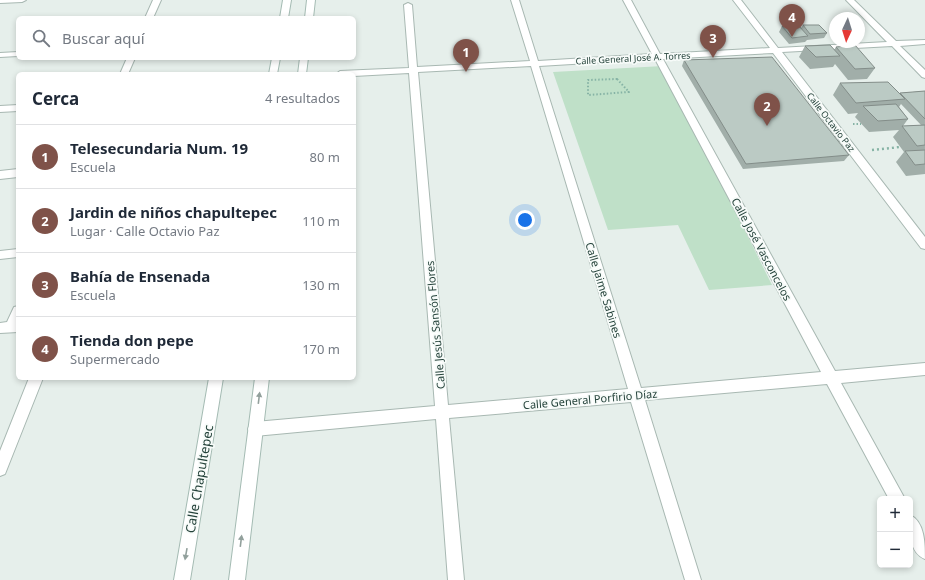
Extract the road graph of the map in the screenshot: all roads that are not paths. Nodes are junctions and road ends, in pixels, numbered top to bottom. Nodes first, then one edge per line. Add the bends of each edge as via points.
1 (12, 0) edge
2 (22, 0) edge
3 (157, 0) edge
4 (287, 0) edge
5 (311, 0) edge
6 (515, 0) edge
7 (627, 0) edge
8 (736, 0) edge
9 (850, 0) edge
10 (0, 1) edge
11 (408, 5) dead end
12 (150, 16) edge
13 (284, 16) edge
14 (309, 16) edge
15 (925, 42) edge
16 (894, 44) junction
17 (775, 50) junction
18 (16, 54) edge
19 (0, 55) edge
20 (657, 56) junction
21 (131, 60) edge
22 (276, 60) edge
23 (304, 60) edge
24 (534, 63) junction
25 (413, 70) junction
26 (125, 72) edge
27 (273, 72) edge
28 (302, 72) edge
29 (356, 73) edge
30 (925, 75) edge
31 (16, 108) edge
32 (0, 109) edge
33 (16, 174) edge
34 (0, 175) edge
35 (925, 245) edge
36 (16, 254) edge
37 (0, 255) edge
38 (16, 315) edge
39 (10, 327) edge
40 (925, 369) edge
41 (831, 377) junction
42 (35, 380) edge
43 (216, 380) edge
44 (262, 380) edge
45 (636, 395) junction
46 (442, 413) junction
47 (255, 429) junction
48 (0, 469) edge
49 (895, 496) edge
50 (913, 529) edge
51 (925, 551) edge
52 (182, 580) edge
53 (237, 580) edge
54 (456, 580) edge
55 (693, 580) edge

1 - 2 street
1 - 10 street
3 - 12 street
4 - 13 street
5 - 14 street
6 - 24 street, Calle Jaime Sabines
7 - 20 street, Calle José Vasconcelos
8 - 17 street, Calle Octavio Paz
9 - 16 street
11 - 25 street, Calle Jesús Sansón Flores
15 - 16 street, Calle General José A. Torres
16 - 17 street, Calle General José A. Torres
16 - 30 street
17 - 20 street, Calle General José A. Torres
17 - 35 street, Calle Octavio Paz
18 - 19 street
20 - 24 street, Calle General José A. Torres
20 - 41 street, Calle José Vasconcelos
21 - 26 street
22 - 27 street
23 - 28 street
24 - 25 street, Calle General José A. Torres
24 - 45 street, Calle Jaime Sabines
25 - 29 street, Calle General José A. Torres
25 - 46 street, Calle Jesús Sansón Flores
31 - 32 street
33 - 34 street
36 - 37 street
38 - 39 street
40 - 41 street, Calle General Porfirio Díaz
41 - 45 street, Calle General Porfirio Díaz
41 - 49 street, Calle José Vasconcelos
42 - 48 street
43 -> 52 street, Calle Chapultepec
47 -> 44 street
45 - 46 street, Calle General Porfirio Díaz
45 - 55 street, Calle Jaime Sabines
46 - 47 street, Calle General Porfirio Díaz
46 - 54 street, Calle Jesús Sansón Flores
53 -> 47 street
50 - 51 street

